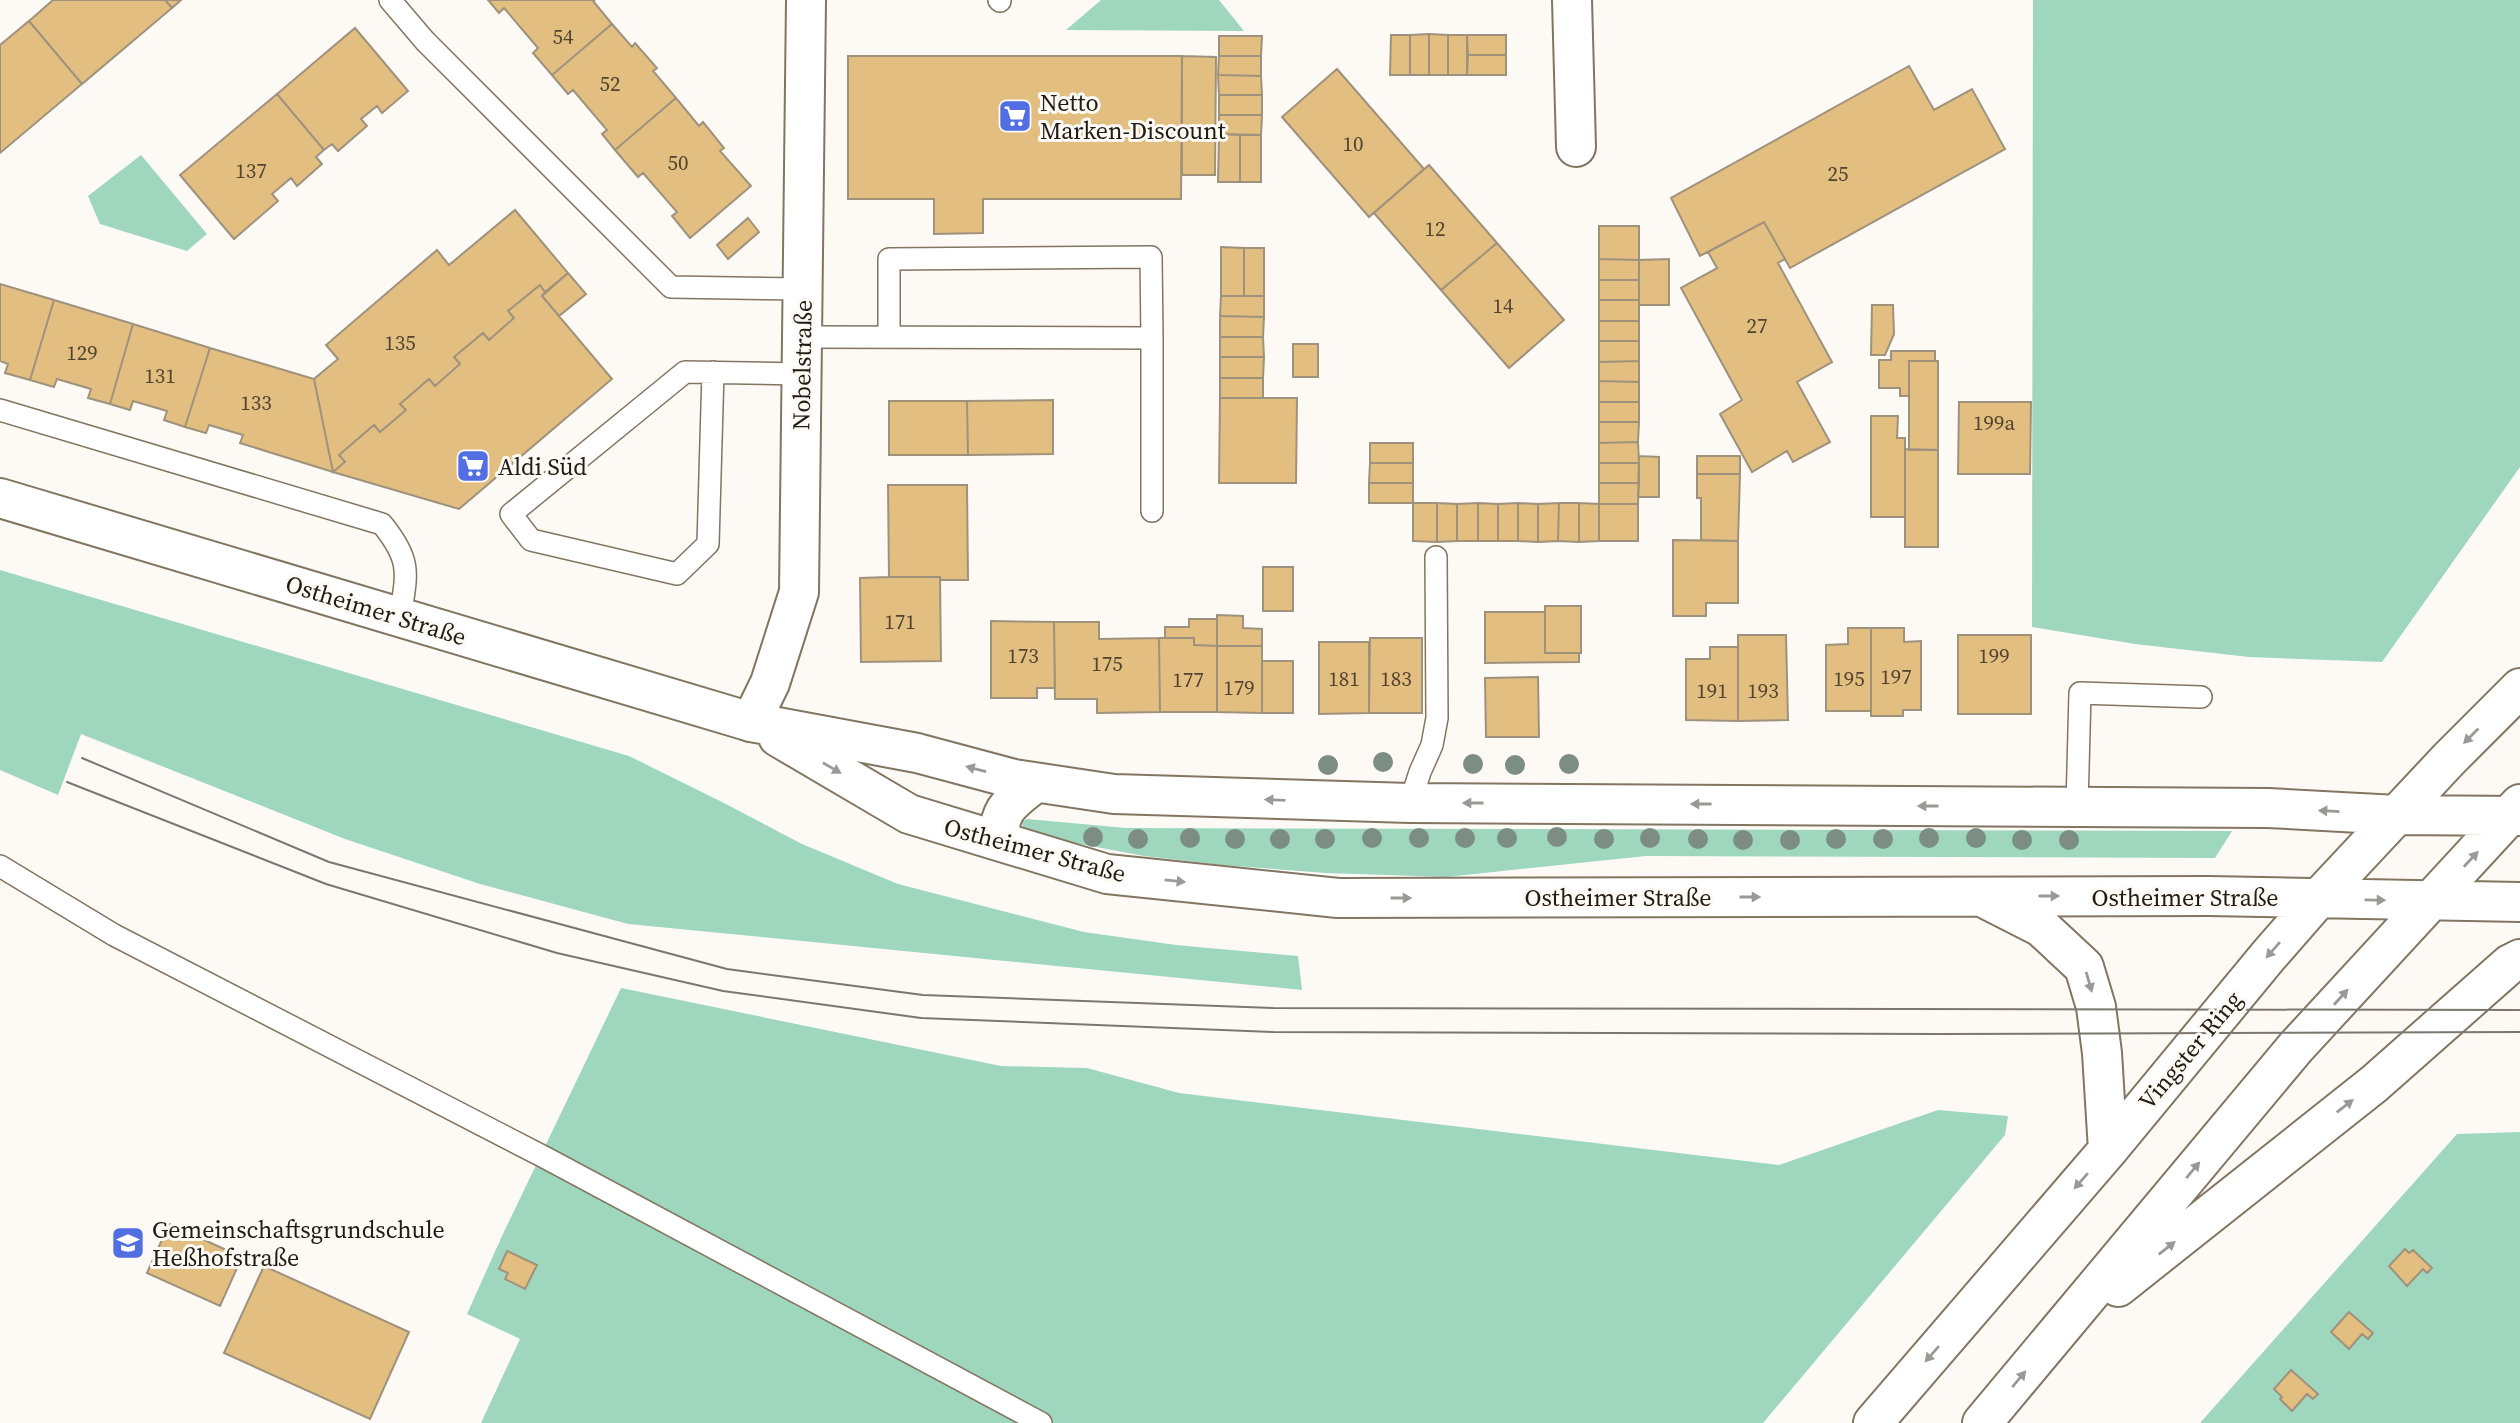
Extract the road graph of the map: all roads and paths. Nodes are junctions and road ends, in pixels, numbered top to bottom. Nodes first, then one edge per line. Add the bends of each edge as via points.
1 (390, 0) edge
2 (806, 0) edge
3 (1572, 0) edge
4 (1576, 147) dead end
5 (803, 289) junction
6 (889, 337) junction
7 (1152, 338) junction
8 (802, 355) junction
9 (713, 372) junction
10 (0, 410) edge
11 (0, 498) edge
12 (1152, 511) dead end
13 (1436, 556) dead end
14 (400, 617) junction
15 (2520, 688) edge
16 (2201, 697) dead end
17 (751, 722) junction
18 (1035, 783) junction
19 (1410, 803) junction
20 (2077, 806) junction
21 (2516, 812) edge
22 (2397, 815) junction
23 (1001, 842) junction
24 (0, 866) edge
25 (1981, 897) junction
26 (2318, 899) junction
27 (2432, 901) junction
28 (2520, 902) edge
29 (2520, 959) edge
30 (2108, 1150) junction
31 (2056, 1336) junction
32 (1041, 1423) edge
33 (1873, 1423) edge
34 (1982, 1423) edge

1 - 5 lane via 425,41 671,287
2 - 5 main road, Nobelstraße
3 - 4 main road
5 - 8 main road, Nobelstraße
6 - 7 lane
6 - 7 lane via 888,259 1151,257
6 - 8 lane
7 - 12 lane
8 - 9 lane
8 - 17 main road, Nobelstraße via 799,592
9 - 9 lane via 685,372 511,514 531,540 677,574 708,544
10 - 14 lane via 382,524 398,544 407,573
11 - 14 main road, Ostheimer Straße
13 - 19 lane via 1437,718
14 - 17 main road, Ostheimer Straße
15 -> 22 main road, Vingster Ring
16 - 20 lane via 2080,693
18 -> 17 main road, Ostheimer Straße via 917,753
17 -> 23 main road, Ostheimer Straße via 909,814
19 -> 18 main road, Ostheimer Straße via 1114,794
18 - 23 main road via 1002,815 998,827
20 -> 19 main road, Ostheimer Straße
22 -> 20 main road, Ostheimer Straße
21 - 22 main road, Ostheimer Straße
27 -> 21 main road
22 - 26 main road, Vingster Ring
23 -> 25 main road, Ostheimer Straße via 1107,874 1338,898
24 - 32 lane via 114,935 546,1158
25 -> 26 main road, Ostheimer Straße
25 -> 30 main road via 2041,927 2084,967 2096,1007
26 -> 27 main road, Ostheimer Straße
26 -> 30 main road, Vingster Ring
27 - 28 main road, Ostheimer Straße
31 -> 27 main road via 2296,1046
31 -> 29 main road via 2374,1084
30 -> 33 main road, Vingster Ring
34 -> 31 main road

